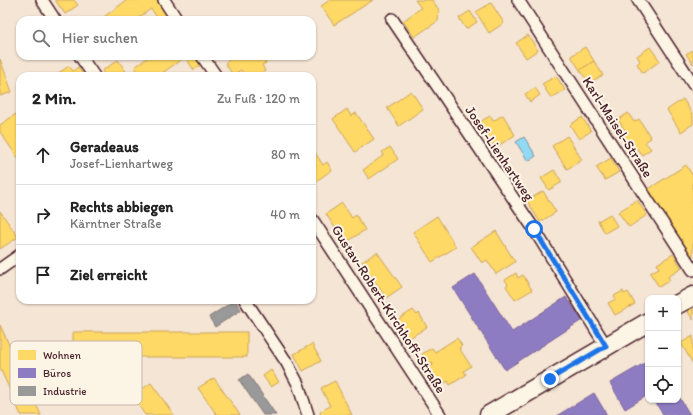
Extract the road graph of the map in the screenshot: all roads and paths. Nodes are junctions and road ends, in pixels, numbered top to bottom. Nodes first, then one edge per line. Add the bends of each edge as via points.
1 (42, 0) edge
2 (164, 0) edge
3 (518, 0) edge
4 (638, 0) edge
5 (52, 16) edge
6 (175, 16) edge
7 (392, 19) dead end
8 (83, 60) edge
9 (205, 60) edge
10 (91, 72) edge
11 (213, 72) edge
12 (693, 84) edge
13 (316, 225) edge
14 (16, 258) edge
15 (0, 269) edge
16 (693, 270) edge
17 (693, 296) edge
18 (681, 302) edge
19 (248, 304) edge
20 (645, 324) edge
21 (606, 346) junction
22 (308, 415) edge
23 (440, 415) edge
24 (489, 415) edge

1 - 5 street
2 - 6 street
3 - 16 street, Karl-Maisel-Straße
4 - 12 street
7 - 21 street, Josef-Lienhartweg via 534,229
8 - 10 street
9 - 11 street
13 - 23 street, Gustav-Robert-Kirchhoff-Straße
14 - 15 street
17 - 18 main road
19 - 22 street via 287,363 298,384
20 - 21 main road
21 - 24 main road

